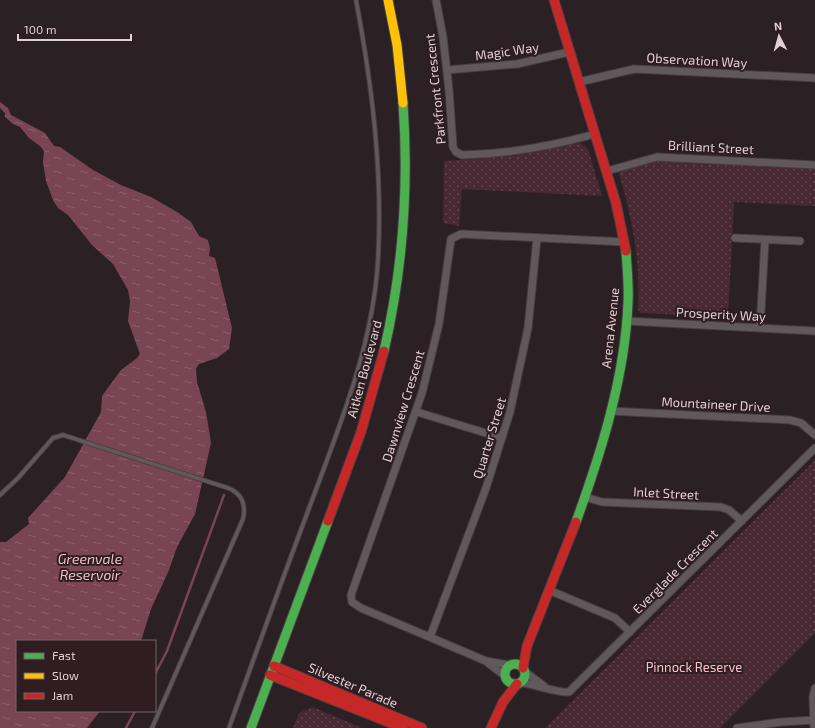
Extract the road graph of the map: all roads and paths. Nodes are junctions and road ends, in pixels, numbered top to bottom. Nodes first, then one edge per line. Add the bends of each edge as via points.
1 (356, 0) edge
2 (388, 0) edge
3 (436, 0) edge
4 (556, 3) edge
5 (569, 52) junction
6 (447, 70) junction
7 (815, 78) edge
8 (578, 82) junction
9 (595, 134) junction
10 (815, 165) edge
11 (607, 171) junction
12 (537, 238) junction
13 (735, 238) dead end
14 (765, 240) junction
15 (800, 241) dead end
16 (625, 242) junction
17 (626, 321) junction
18 (760, 328) junction
19 (815, 331) edge
20 (610, 411) junction
21 (417, 412) junction
22 (815, 435) edge
23 (502, 438) junction
24 (815, 448) edge
25 (0, 494) edge
26 (585, 497) junction
27 (742, 521) junction
28 (551, 590) junction
29 (630, 632) junction
30 (430, 637) junction
31 (527, 646) junction
32 (486, 662) junction
33 (511, 664) junction
34 (524, 670) junction
35 (272, 671) junction
36 (505, 678) junction
37 (518, 683) junction
38 (545, 687) junction
39 (815, 688) edge
40 (503, 702) junction
41 (814, 720) junction
42 (152, 728) edge
43 (229, 728) edge
44 (251, 728) edge
45 (403, 728) edge
46 (422, 728) edge
47 (491, 728) edge
48 (737, 728) edge
49 (814, 728) edge

1 - 43 lane via 375,118 379,207 378,260 366,339 339,428
2 - 35 street, Aitken Boulevard via 399,67 406,147 404,231 392,316 372,399
3 - 6 street, Parkfront Crescent
4 - 5 street, Arena Avenue
5 - 6 street, Magic Way via 517,64
5 - 8 street, Arena Avenue
6 - 9 street, Parkfront Crescent via 453,147 458,154 529,149
7 - 8 street, Observation Way via 634,69
8 - 9 street, Arena Avenue
9 - 11 street, Arena Avenue
10 - 11 street, Brilliant Street via 660,157 648,158
11 - 16 street, Arena Avenue
12 - 16 street, Dawnview Crescent
12 - 21 street, Dawnview Crescent via 461,234 451,239 439,324
12 - 23 street, Quarter Street via 528,328 515,393
13 - 14 street
14 - 15 street
14 - 18 street
16 - 17 street, Arena Avenue via 628,282
17 - 18 street, Prosperity Way
17 - 20 street, Arena Avenue via 620,369
18 - 19 street, Prosperity Way
20 - 22 street, Mountaineer Drive via 790,420 801,423
20 - 26 street, Arena Avenue
21 - 23 street
21 - 30 street, Dawnview Crescent via 351,597 356,606
23 - 30 street, Quarter Street
24 - 27 street, Everglade Crescent
25 - 42 lane via 18,478 53,438 63,435 239,493 245,506 243,520
26 - 27 street, Inlet Street via 602,502 721,507
26 - 28 street, Arena Avenue
27 - 29 street, Everglade Crescent
28 - 29 street via 615,618
28 - 31 street, Arena Avenue
29 - 38 street, Everglade Crescent via 569,692 562,694
30 - 32 street, Dawnview Crescent
31 - 33 street, Arena Avenue
31 - 34 street, Arena Avenue
32 - 33 street, Dawnview Crescent
32 - 36 street, Dawnview Crescent
33 - 34 street via 518,664
33 - 36 street via 505,670
34 - 37 street via 524,678
34 - 38 street, Everglade Crescent
35 - 44 street, Aitken Boulevard
35 - 45 street, Silvester Parade
35 - 46 street, Silvester Parade
36 - 37 street via 511,683
36 - 40 street
37 - 38 street, Everglade Crescent
37 - 40 street
39 - 41 street
40 - 47 street
41 - 48 street
41 - 49 street

